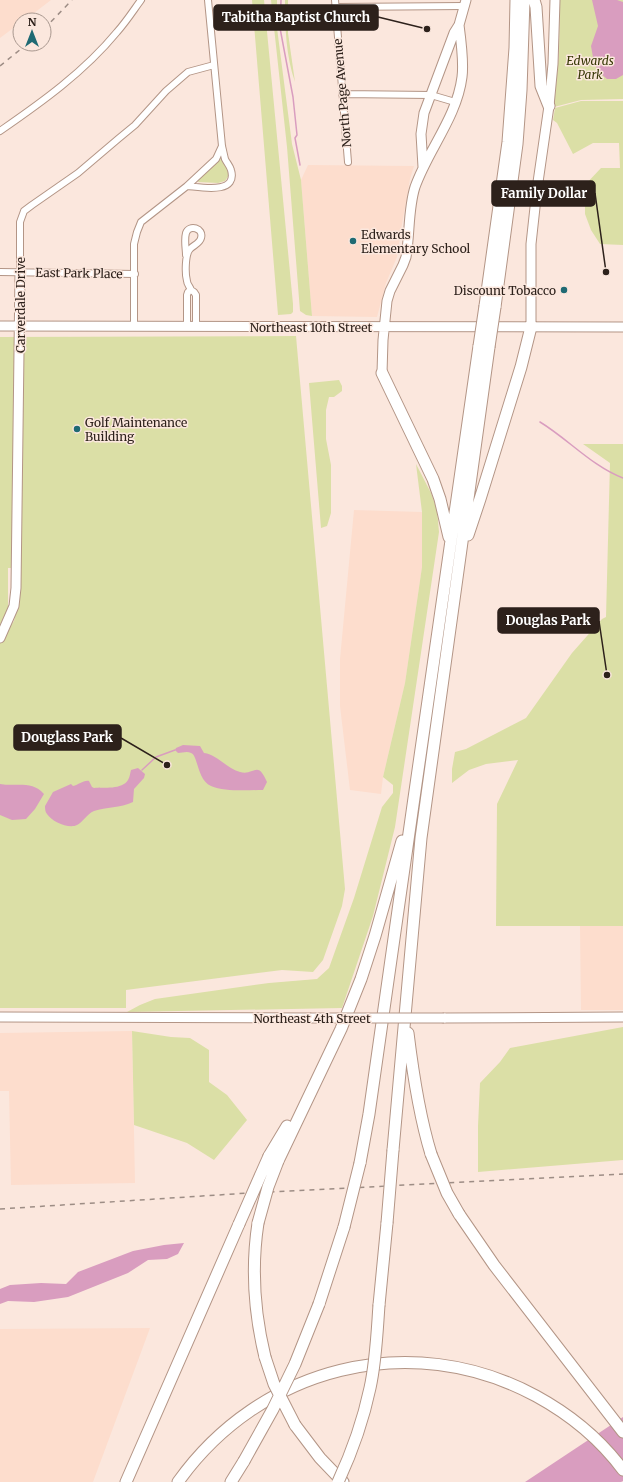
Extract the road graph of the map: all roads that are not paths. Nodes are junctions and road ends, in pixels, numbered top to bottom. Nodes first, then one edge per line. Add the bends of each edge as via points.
1 (140, 0) edge
2 (208, 0) edge
3 (335, 0) edge
4 (516, 0) edge
5 (524, 0) edge
6 (534, 0) edge
7 (556, 0) edge
8 (466, 3) edge
9 (335, 7) junction
10 (459, 25) junction
11 (214, 65) junction
12 (342, 94) junction
13 (431, 95) junction
14 (455, 102) junction
15 (548, 106) junction
16 (0, 131) edge
17 (222, 146) junction
18 (348, 162) dead end
19 (423, 167) junction
20 (187, 186) junction
21 (186, 255) dead end
22 (0, 272) edge
23 (20, 272) junction
24 (135, 274) junction
25 (191, 290) junction
26 (490, 307) junction
27 (0, 326) edge
28 (20, 326) junction
29 (134, 326) junction
30 (192, 326) junction
31 (384, 327) junction
32 (531, 327) junction
33 (623, 327) edge
34 (484, 347) junction
35 (382, 373) joint
36 (451, 542) junction
37 (460, 558) junction
38 (0, 638) edge
39 (414, 798) junction
40 (406, 1008) junction
41 (0, 1017) edge
42 (623, 1017) edge
43 (274, 1158) junction
44 (623, 1432) edge
45 (623, 1470) edge
46 (126, 1482) edge
47 (178, 1482) edge
48 (231, 1482) edge
49 (338, 1482) edge
50 (344, 1482) edge

1 - 16 street via 117,32 85,65 48,98
2 - 11 street
3 - 9 street, North Page Avenue
4 - 26 highway via 508,142
5 - 26 highway via 517,144
6 - 15 highway via 541,86
7 - 15 main road
8 - 9 street
8 - 10 main road
9 - 12 street, North Page Avenue
10 - 13 main road
10 - 14 main road via 462,76
11 - 17 street
11 - 23 street, Carverdale Drive via 188,72 166,91 135,125 78,173 24,212 20,222
12 - 13 street
12 - 18 street, North Page Avenue
13 - 14 street
13 - 19 main road via 422,123
14 - 19 main road
15 - 32 main road via 531,244
17 - 20 street via 216,159
17 - 20 street via 225,159 231,168 231,182 227,186 216,188
19 - 31 main road via 412,200 406,257 390,291
20 - 24 street via 141,222 134,244
21 - 25 street via 187,282
22 - 23 street, East Park Place
23 - 24 street, East Park Place
23 - 28 main road, Carverdale Drive
24 - 29 street
25 - 30 street via 187,295
25 - 30 street via 196,295
26 - 34 highway, bridge
27 - 28 main road, Northeast 10th Street
28 - 29 main road, Northeast 10th Street
28 - 38 main road, Carverdale Drive via 16,588 14,606
29 - 30 main road, Northeast 10th Street
30 - 31 main road, Northeast 10th Street
31 - 32 main road, Northeast 10th Street
31 - 35 main road
32 - 33 main road, Northeast 10th Street
32 - 37 highway via 521,368
34 - 36 highway
34 - 37 highway
35 - 36 highway via 433,479
36 - 39 highway
37 - 40 highway via 421,838
39 - 43 highway via 361,979 341,1029
39 - 48 highway, bridge via 369,1114 344,1228 319,1304 294,1364 273,1409
40 - 44 highway, bridge via 424,1133 448,1193 494,1265
40 - 49 highway, bridge via 375,1354 370,1387 357,1438
41 - 42 main road, Northeast 4th Street, bridge
43 - 46 highway, bridge via 239,1224
43 - 50 highway, bridge via 258,1224 253,1262 255,1312 265,1357 277,1390 295,1425 315,1452
45 - 47 highway via 579,1424 556,1407 510,1383 465,1369 415,1362 384,1363 343,1370 292,1387 242,1415 214,1440

